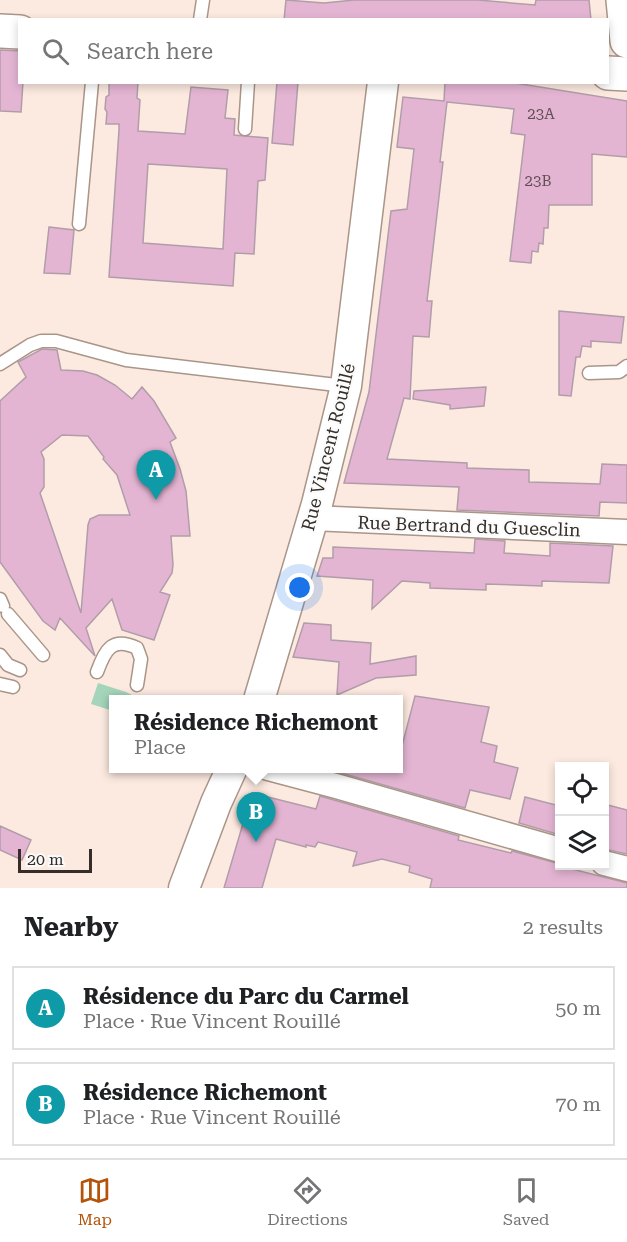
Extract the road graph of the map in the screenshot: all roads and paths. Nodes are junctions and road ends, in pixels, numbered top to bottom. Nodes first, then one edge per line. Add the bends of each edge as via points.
1 (203, 0) edge
2 (622, 0) edge
3 (200, 18) edge
4 (0, 31) edge
5 (18, 32) edge
6 (627, 41) edge
7 (609, 73) edge
8 (627, 74) edge
9 (92, 84) edge
10 (248, 84) edge
11 (383, 84) edge
12 (245, 129) dead end
13 (79, 224) dead end
14 (0, 364) edge
15 (627, 366) edge
16 (589, 373) dead end
17 (346, 386) junction
18 (312, 518) junction
19 (627, 532) edge
20 (4, 606) edge
21 (0, 655) edge
22 (43, 655) dead end
23 (20, 670) dead end
24 (97, 672) dead end
25 (0, 684) edge
26 (136, 685) dead end
27 (13, 687) dead end
28 (260, 695) edge
29 (230, 773) edge
30 (287, 773) edge
31 (555, 849) edge
32 (609, 864) edge
33 (627, 869) edge
34 (184, 888) edge

1 - 3 lane
2 - 6 main road
4 - 5 main road
7 - 8 main road
9 - 13 lane
10 - 12 lane
11 - 17 street, Rue Vincent Rouillé
14 - 17 lane via 30,345 56,340 126,360
15 - 16 lane via 619,372
17 - 18 street, Rue Vincent Rouillé
18 - 19 street, Rue Bertrand du Guesclin
18 - 28 street, Rue Vincent Rouillé
20 - 22 lane
21 - 23 lane via 8,665
24 - 26 lane via 105,652 117,644 127,644 137,648 141,659
25 - 27 lane
29 - 34 street
30 - 31 street
32 - 33 street

